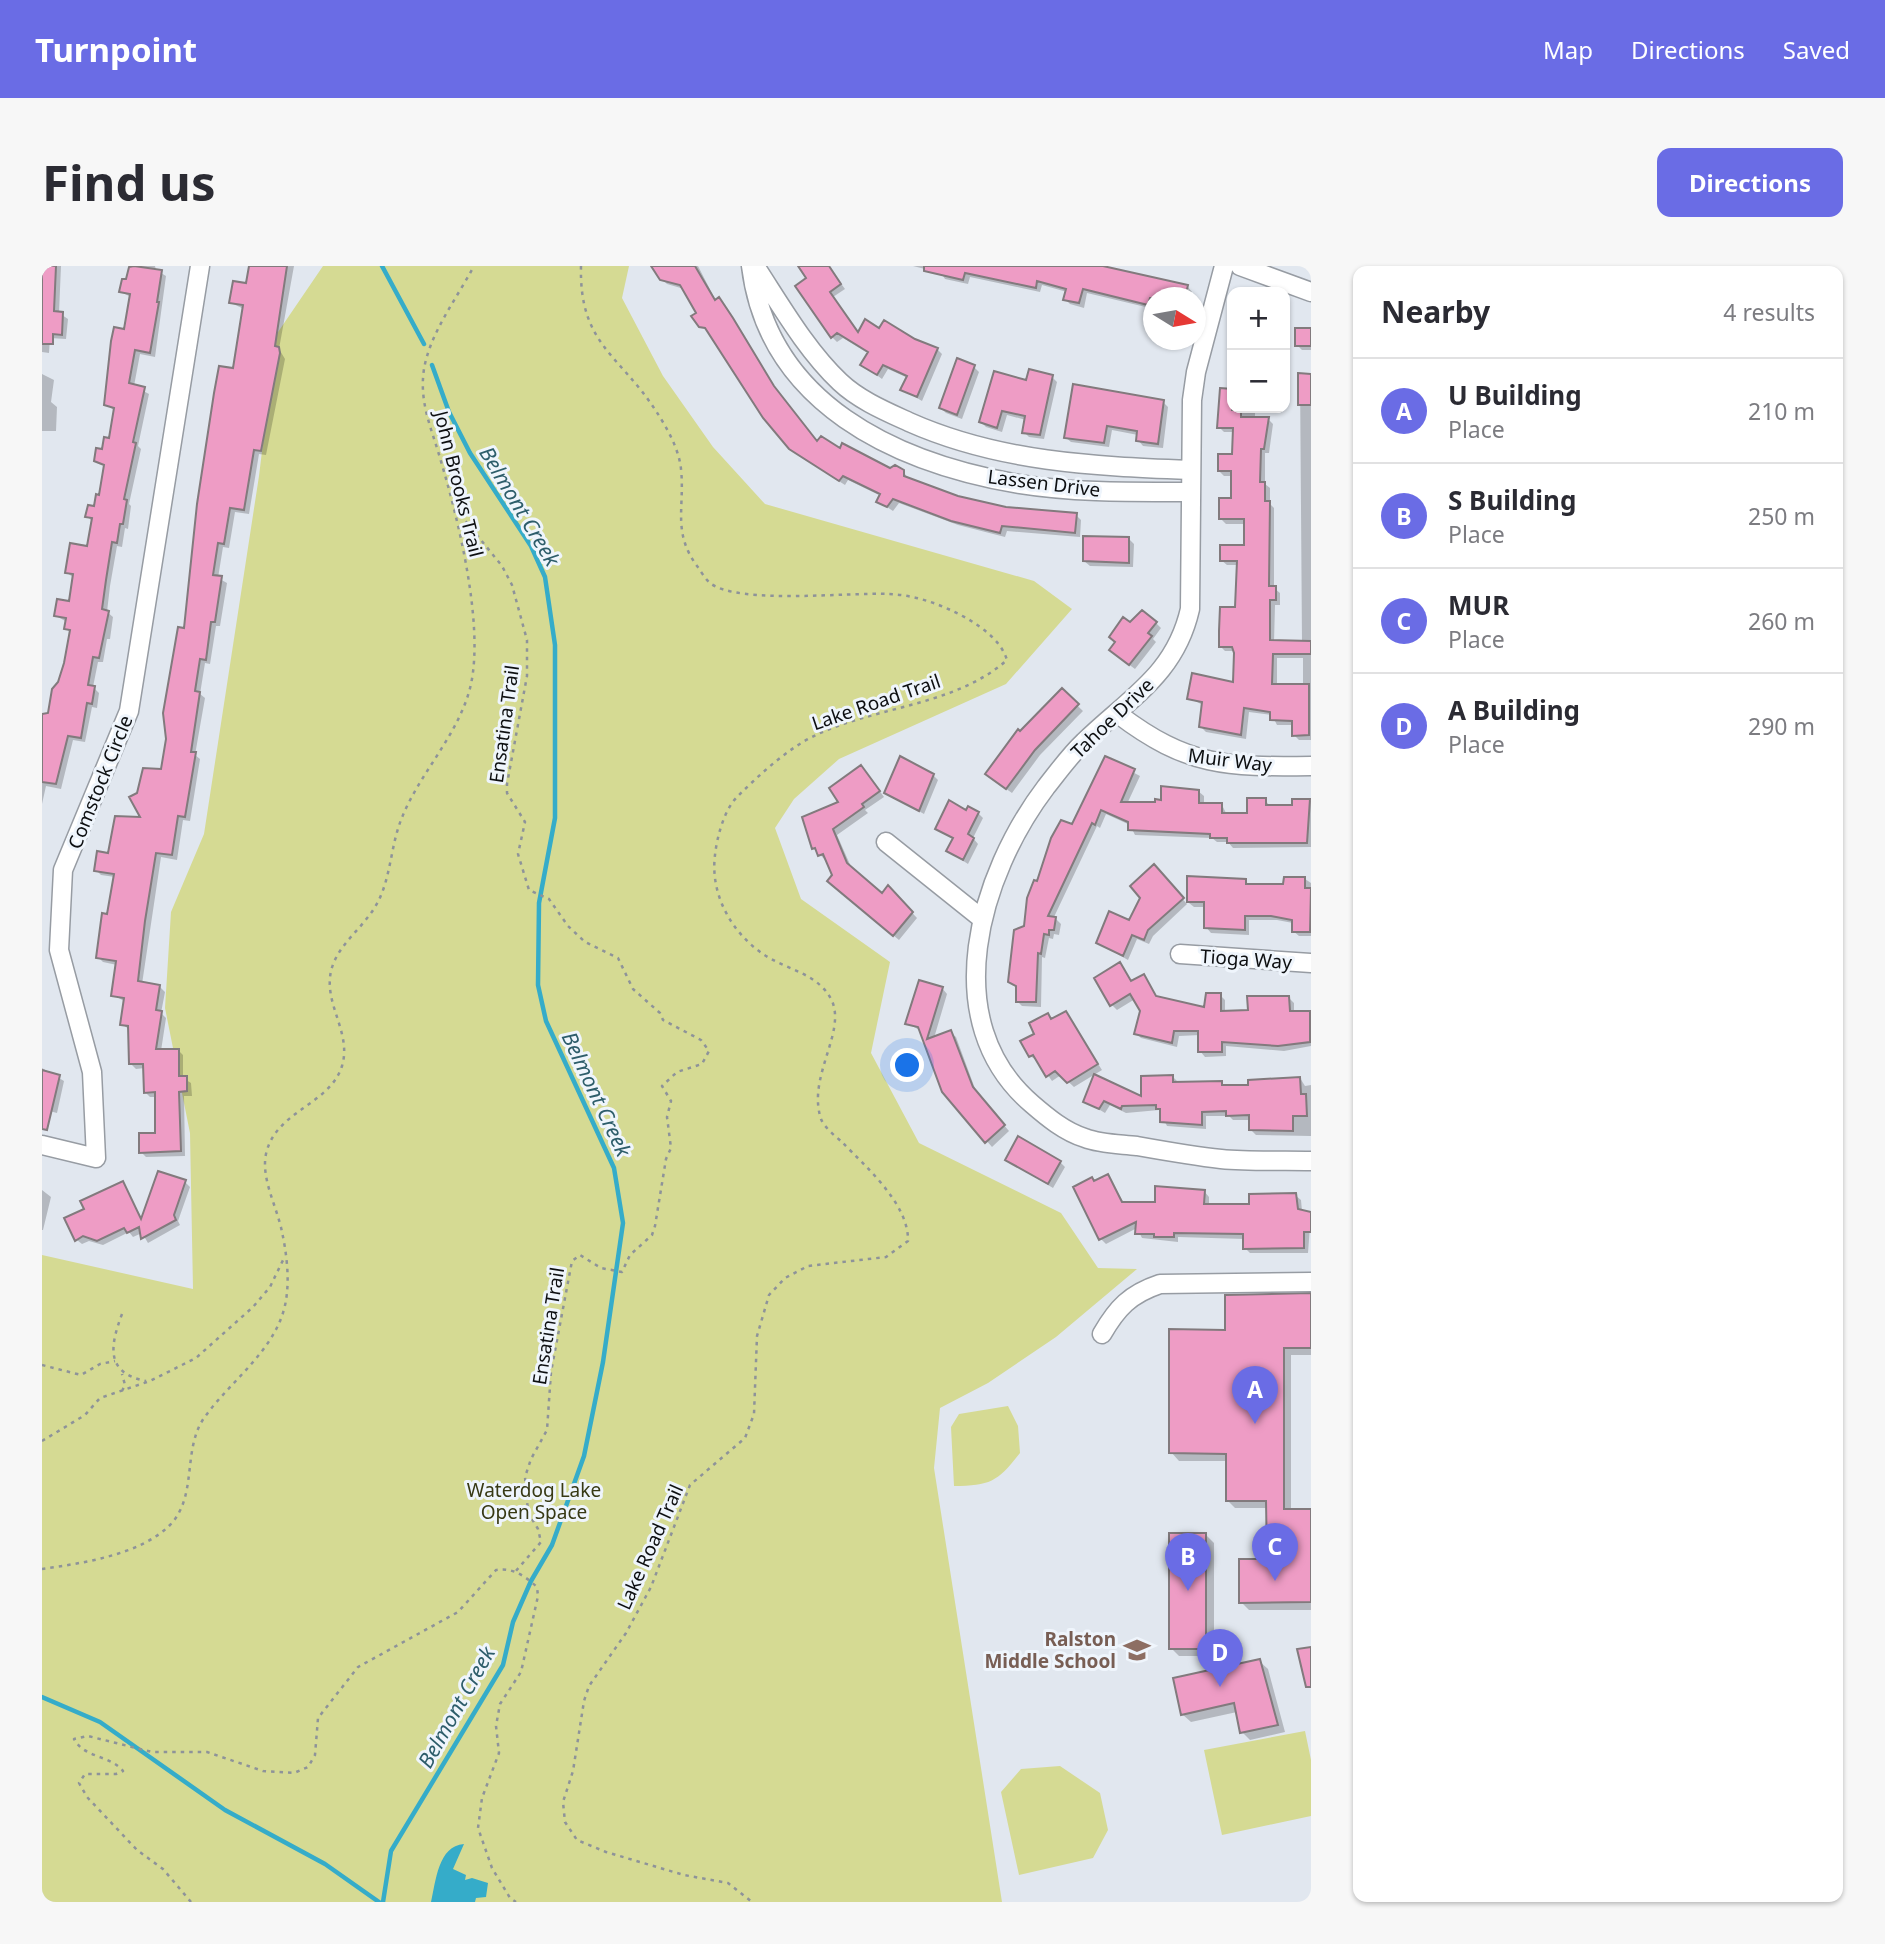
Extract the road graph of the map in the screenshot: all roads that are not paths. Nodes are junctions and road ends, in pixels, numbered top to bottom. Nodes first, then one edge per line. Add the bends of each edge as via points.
1 (200, 266) edge
2 (753, 266) edge
3 (1224, 266) edge
4 (1240, 266) edge
5 (1311, 292) edge
6 (1190, 470) junction
7 (1190, 492) junction
8 (1118, 714) junction
9 (1311, 766) edge
10 (886, 842) dead end
11 (981, 918) junction
12 (1180, 954) dead end
13 (1311, 963) edge
14 (42, 1145) edge
15 (1311, 1161) edge
16 (1311, 1282) edge
17 (1102, 1335) dead end

1 - 14 street, Comstock Circle via 130,711 63,870 59,950 92,1072 96,1158
2 - 6 street, Lassen Drive via 818,357 841,383 876,407 965,445 1002,454
2 - 7 street, Lassen Drive via 755,295 784,356 808,390 852,425 960,471 1008,482
3 - 6 street, Tahoe Drive via 1196,372
4 - 5 street
6 - 7 street, Tahoe Drive
7 - 8 street, Tahoe Drive via 1190,609 1184,634 1172,657
8 - 9 street, Muir Way via 1150,738 1207,761 1255,767
8 - 11 street, Tahoe Drive via 1084,742 1045,788 1004,854
10 - 11 street
11 - 15 street, Tahoe Drive via 976,957 979,1020 997,1063 1021,1094 1050,1119 1085,1139 1221,1159
12 - 13 street, Tioga Way
16 - 17 street via 1160,1284 1118,1307

